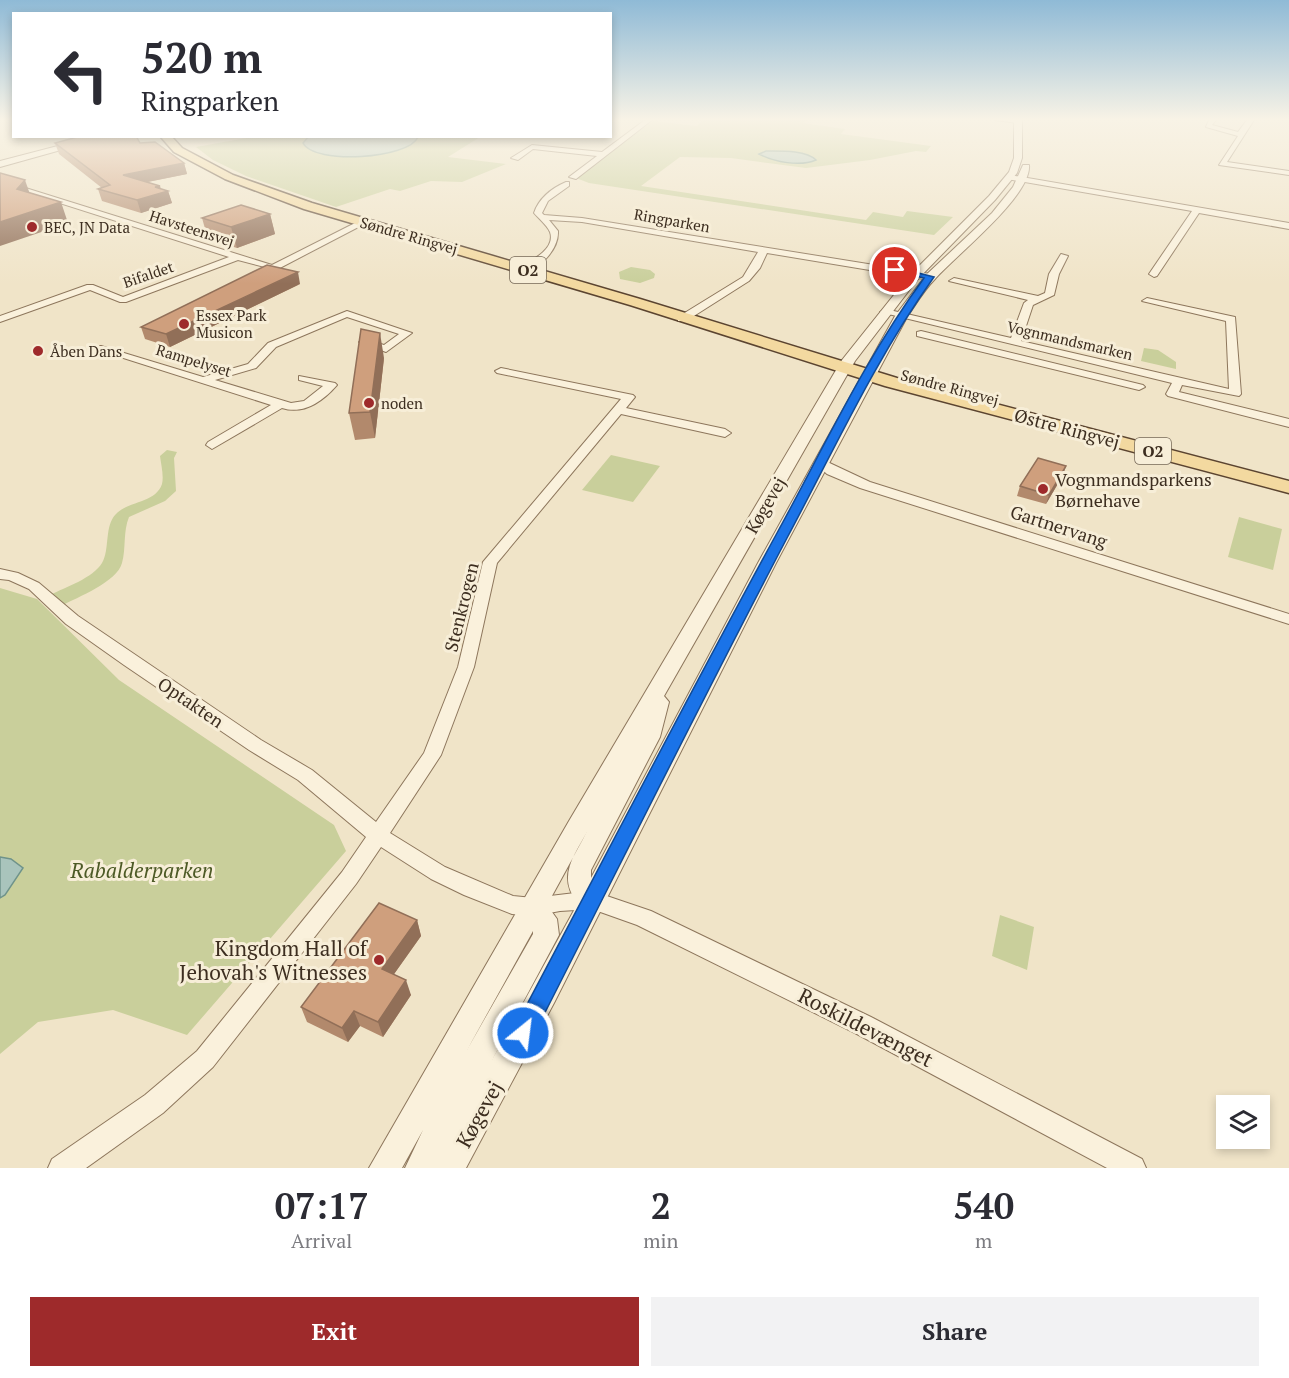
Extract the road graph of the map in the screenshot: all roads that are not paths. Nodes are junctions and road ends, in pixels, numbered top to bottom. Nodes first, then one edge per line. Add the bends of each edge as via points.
1 (224, 175) edge
2 (576, 175) edge
3 (1017, 175) edge
4 (573, 177) dead end
5 (1015, 179) junction
6 (0, 182) edge
7 (566, 184) dead end
8 (1197, 210) junction
9 (541, 217) junction
10 (364, 222) junction
11 (1289, 226) edge
12 (763, 251) junction
13 (1064, 256) dead end
14 (237, 257) junction
15 (523, 269) junction
16 (917, 274) junction
17 (1154, 274) dead end
18 (930, 277) junction
19 (954, 281) dead end
20 (1038, 299) junction
21 (1147, 301) dead end
22 (885, 312) junction
23 (901, 316) junction
24 (685, 317) junction
25 (0, 319) edge
26 (955, 328) junction
27 (921, 334) dead end
28 (945, 340) junction
29 (364, 342) edge
30 (1015, 343) junction
31 (98, 348) dead end
32 (847, 364) junction
33 (501, 371) dead end
34 (871, 371) junction
35 (303, 378) dead end
36 (204, 380) junction
37 (1178, 381) junction
38 (1139, 387) dead end
39 (280, 404) junction
40 (1022, 406) joint
41 (618, 410) junction
42 (1289, 423) edge
43 (725, 433) dead end
44 (212, 445) dead end
45 (821, 463) junction
46 (1289, 477) edge
47 (1289, 487) edge
48 (0, 574) edge
49 (1289, 619) edge
50 (665, 680) junction
51 (379, 836) junction
52 (592, 900) junction
53 (533, 907) junction
54 (76, 1165) edge
55 (385, 1168) edge
56 (421, 1168) edge
57 (449, 1168) edge
58 (1133, 1168) edge

1 - 10 main road, Søndre Ringvej / O2
2 - 4 street
3 - 5 street, Køgevej
5 - 8 street
5 - 16 street, Køgevej
5 - 18 street, Køgevej via 995,215
6 - 14 street, Havsteensvej
7 - 9 street via 542,202 538,213
8 - 11 street
8 - 17 street
9 - 12 street, Ringparken via 582,220
9 - 15 street via 554,231 554,246
10 - 14 street, Havsteensvej via 273,268
10 - 15 main road, Søndre Ringvej / O2
12 - 16 street, Ringparken
12 - 24 street via 746,279
13 - 20 street via 1049,295
14 - 25 street, Bifaldet via 123,300 90,287
15 - 24 main road, Søndre Ringvej / O2
16 - 18 street, Ringparken
16 - 22 street, Køgevej
18 - 23 street, Køgevej
19 - 20 street
20 - 30 street via 1029,303
21 - 37 street, Vognmandsmarken via 1231,319 1235,394
22 - 23 street, Vognmandsmarken
22 - 32 street, Køgevej
23 - 26 street, Vognmandsmarken
23 - 34 street, Køgevej
24 - 32 main road, Søndre Ringvej / O2
26 - 28 street
26 - 30 street, Vognmandsmarken
27 - 28 street, Vognmandsmarken
28 - 38 street, Vognmandsmarken
29 - 36 street via 386,349 407,333 347,314 272,345 252,366
30 - 37 street, Vognmandsmarken
31 - 36 street, Rampelyset
32 - 34 main road, Østre Ringvej / O2
32 - 50 street, Køgevej
33 - 41 street via 629,397
34 - 40 main road, Søndre Ringvej / O2
34 - 45 street, Køgevej
34 - 47 main road, Østre Ringvej / O2
35 - 39 street, Rampelyset via 331,385 308,404
36 - 39 street, Rampelyset
37 - 42 street via 1172,394
39 - 44 street, Rampelyset
40 - 46 main road, Østre Ringvej / O2
41 - 43 street
41 - 51 street, Stenkrogen via 490,562 466,667 432,755
45 - 49 street, Gartnervang via 865,485
45 - 52 street, Køgevej
48 - 51 street, Optakten via 34,586 72,620 130,661 305,775
50 - 52 street via 649,737 579,870 578,882
50 - 53 street, Køgevej
51 - 53 street, Optakten via 438,873 492,898
51 - 54 street via 205,1059
52 - 53 street
52 - 57 street, Køgevej
52 - 58 street, Roskildevænget via 644,918 774,979
53 - 55 street, Køgevej
53 - 56 street via 544,920 546,935

